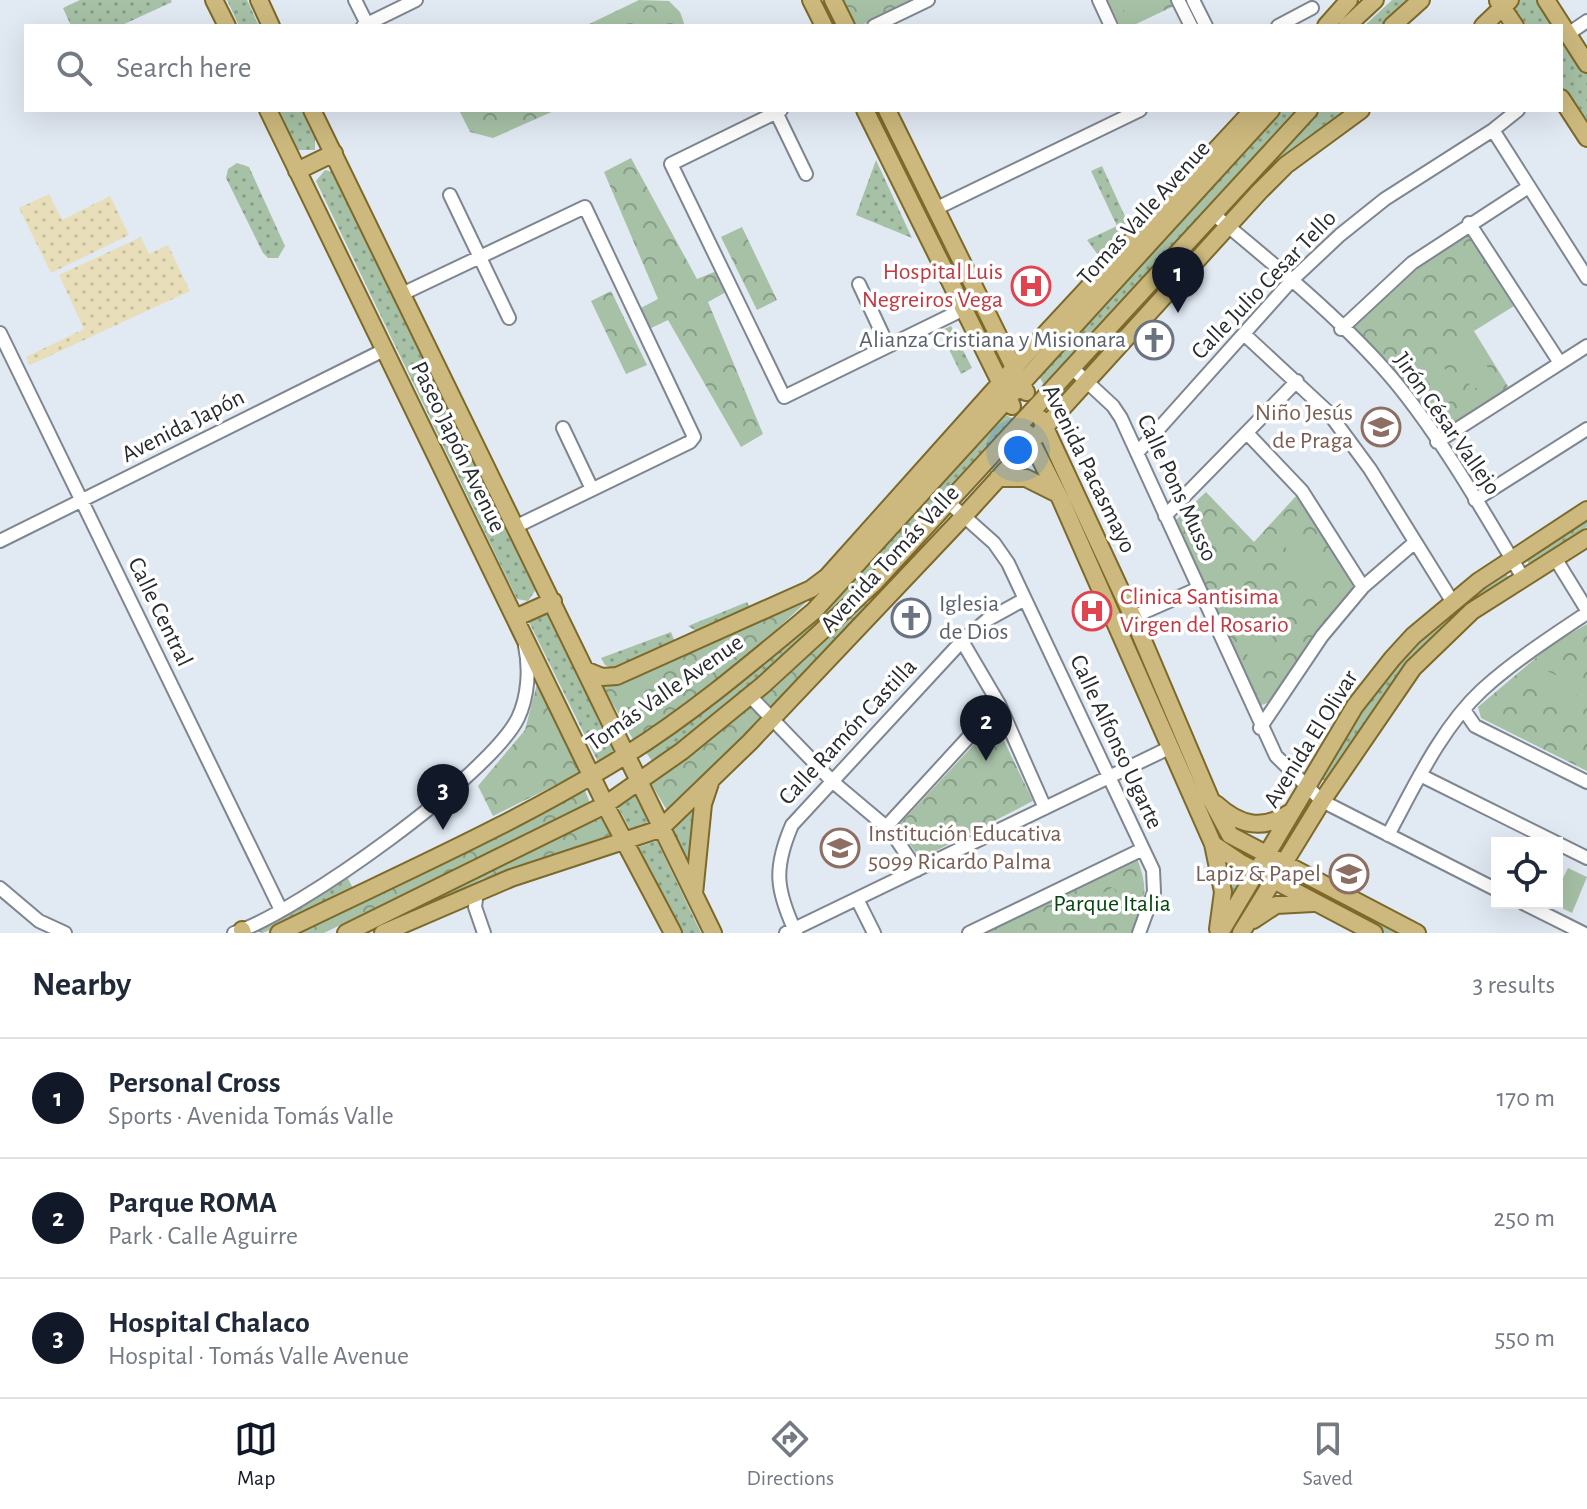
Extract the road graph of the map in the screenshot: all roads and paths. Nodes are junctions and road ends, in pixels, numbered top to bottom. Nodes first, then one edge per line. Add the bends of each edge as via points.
1 (214, 0) edge
2 (259, 0) edge
3 (355, 0) edge
4 (416, 0) edge
5 (811, 0) edge
6 (833, 0) edge
7 (1099, 0) edge
8 (1178, 0) edge
9 (1193, 0) edge
10 (1349, 0) edge
11 (1375, 0) edge
12 (1421, 0) edge
13 (1546, 0) edge
14 (923, 1) edge
15 (1503, 3) edge
16 (1312, 8) dead end
17 (1587, 21) edge
18 (226, 24) edge
19 (270, 24) edge
20 (366, 24) edge
21 (368, 24) edge
22 (823, 24) edge
23 (845, 24) edge
24 (878, 24) edge
25 (1110, 24) edge
26 (1190, 24) edge
27 (1205, 24) edge
28 (1282, 24) edge
29 (1328, 24) edge
30 (1349, 24) edge
31 (1394, 24) edge
32 (1485, 24) edge
33 (1514, 24) edge
34 (1562, 24) edge
35 (1563, 26) edge
36 (1568, 34) junction
37 (1587, 64) edge
38 (1563, 101) edge
39 (269, 112) edge
40 (313, 112) edge
41 (775, 112) edge
42 (777, 112) edge
43 (866, 112) edge
44 (888, 112) edge
45 (1136, 112) edge
46 (1269, 112) edge
47 (1307, 112) edge
48 (1358, 112) edge
49 (1516, 112) edge
50 (1244, 114) edge
51 (1493, 130) junction
52 (1587, 138) edge
53 (334, 153) junction
54 (297, 171) junction
55 (806, 174) dead end
56 (1527, 188) junction
57 (450, 195) dead end
58 (935, 209) junction
59 (1212, 213) junction
60 (918, 217) junction
61 (1469, 223) junction
62 (1228, 226) junction
63 (480, 257) junction
64 (1587, 278) edge
65 (1291, 281) junction
66 (859, 284) dead end
67 (402, 294) junction
68 (964, 309) junction
69 (509, 318) dead end
70 (1341, 329) junction
71 (0, 333) edge
72 (1245, 335) junction
73 (888, 346) junction
74 (1587, 346) edge
75 (384, 350) junction
76 (1560, 363) junction
77 (1071, 367) junction
78 (1014, 369) junction
79 (1088, 381) junction
80 (1297, 381) junction
81 (1022, 385) junction
82 (1005, 391) junction
83 (1034, 407) junction
84 (1020, 421) junction
85 (1045, 427) junction
86 (563, 428) dead end
87 (1587, 429) edge
88 (1247, 433) junction
89 (1031, 442) junction
90 (1437, 442) junction
91 (1137, 453) junction
92 (998, 478) junction
93 (592, 489) junction
94 (1059, 495) junction
95 (1475, 500) junction
96 (82, 502) junction
97 (948, 502) junction
98 (1587, 510) edge
99 (964, 516) junction
100 (1165, 516) junction
101 (517, 526) junction
102 (1587, 538) edge
103 (0, 541) edge
104 (1414, 543) junction
105 (1555, 558) junction
106 (1512, 559) junction
107 (1523, 578) junction
108 (1363, 587) junction
109 (1199, 588) junction
110 (1025, 599) junction
111 (553, 601) junction
112 (1452, 601) junction
113 (1587, 611) edge
114 (1133, 617) junction
115 (518, 624) junction
116 (962, 641) junction
117 (585, 670) junction
118 (750, 696) junction
119 (999, 704) junction
120 (1464, 710) junction
121 (772, 718) junction
122 (1260, 728) junction
123 (1169, 748) junction
124 (626, 755) junction
125 (591, 775) junction
126 (1420, 775) junction
127 (1107, 778) junction
128 (712, 780) junction
129 (639, 782) junction
130 (833, 782) junction
131 (1587, 782) edge
132 (1309, 785) junction
133 (1210, 798) junction
134 (1322, 801) junction
135 (605, 805) junction
136 (1045, 808) junction
137 (1296, 808) junction
138 (886, 827) junction
139 (660, 829) junction
140 (1388, 835) junction
141 (627, 842) junction
142 (1213, 844) junction
143 (1143, 849) junction
144 (1267, 856) junction
145 (1587, 858) edge
146 (1283, 864) junction
147 (917, 870) junction
148 (1258, 872) junction
149 (1273, 880) junction
150 (1491, 887) edge
151 (0, 888) edge
152 (477, 891) junction
153 (694, 896) junction
154 (857, 899) junction
155 (1315, 903) junction
156 (1535, 909) edge
157 (281, 910) junction
158 (1242, 931) edge
159 (240, 932) edge
160 (792, 932) edge
161 (65, 933) edge
162 (279, 933) edge
163 (346, 933) edge
164 (383, 933) edge
165 (484, 933) edge
166 (673, 933) edge
167 (713, 933) edge
168 (874, 933) edge
169 (969, 933) edge
170 (1139, 933) edge
171 (1219, 933) edge
172 (1374, 933) edge
173 (1417, 933) edge
174 (1583, 933) edge

1 - 18 main road
2 - 19 main road
3 - 20 street
4 - 21 street
5 - 22 main road
6 - 23 main road
7 - 25 street
8 - 26 street
9 - 27 street
10 - 29 main road
11 - 30 main road
12 - 31 main road
13 - 34 main road
14 - 24 street
15 - 32 main road
15 - 33 main road
16 - 28 street
17 - 36 street
35 - 36 main road
36 - 37 main road
38 - 52 main road
39 - 54 main road, Paseo Japón Avenue
40 - 53 main road, Paseo Japón Avenue
41 - 73 street via 671,164 784,397
42 - 55 street
43 - 60 main road, Avenida Pacasmayo
44 - 58 main road, Avenida Pacasmayo
45 - 58 street
46 - 81 main road, Tomas Valle Avenue
47 - 59 main road, Tomas Valle Avenue
48 - 62 main road, Avenida Tomás Valle via 1286,165
49 - 51 street, Calle Julio Cesar Tello
50 - 78 main road, Avenida Tomás Valle
51 - 56 street
51 - 65 street, Calle Julio Cesar Tello via 1360,218
53 - 54 main road
53 - 67 main road, Paseo Japón Avenue
54 - 75 main road, Paseo Japón Avenue
56 - 61 street
56 - 64 street
57 - 63 street
58 - 60 main road
58 - 78 main road, Avenida Pacasmayo
59 - 62 street, Jirón César Vallejo
59 - 77 main road, Tomas Valle Avenue
60 - 68 main road, Avenida Pacasmayo
61 - 70 street via 1396,275
61 - 76 street
62 - 65 street, Jirón César Vallejo
62 - 79 main road, Avenida Tomás Valle
63 - 67 street
63 - 69 street
63 - 93 street via 585,207 694,437
65 - 70 street, Jirón César Vallejo
65 - 72 street, Calle Julio Cesar Tello
66 - 73 street
67 - 101 main road, Paseo Japón Avenue
68 - 73 street
68 - 82 main road, Avenida Pacasmayo
70 - 90 street, Jirón César Vallejo via 1393,379
71 - 96 street, Calle Central
72 - 80 street
72 - 91 street, Calle Julio Cesar Tello
74 - 76 street
75 - 96 street, Avenida Japón
75 - 115 main road, Paseo Japón Avenue
76 - 90 street
77 - 79 street, Calle Pons Musso
77 - 83 main road, Tomas Valle Avenue
78 - 81 main road, Avenida Pacasmayo
78 - 82 main road, Avenida Tomás Valle
79 - 85 main road, Avenida Tomás Valle
79 - 91 street, Calle Pons Musso via 1117,412
80 - 88 street
80 - 104 street via 1328,412 1370,469
81 - 82 main road, Avenida Tomás Valle
81 - 83 main road, Avenida Pacasmayo
82 - 84 main road, Avenida Pacasmayo
82 - 117 main road, Avenida Tomás Valle via 811,589 617,676
82 - 124 main road, Tomás Valle Avenue via 814,611
83 - 84 main road, Tomás Valle Avenue
83 - 85 main road, Avenida Pacasmayo
84 - 89 main road, Avenida Pacasmayo
84 - 97 main road, Tomás Valle Avenue
85 - 89 main road, Avenida Tomás Valle
85 - 114 main road, Avenida Pacasmayo
86 - 93 street
87 - 95 street
88 - 100 street
88 - 108 street via 1302,491
89 - 92 main road, Avenida Tomás Valle
89 - 94 main road, Avenida Pacasmayo
90 - 95 street, Jirón César Vallejo
91 - 100 street, Calle Pons Musso
92 - 94 main road via 1026,478
92 - 99 main road, Avenida Tomás Valle
93 - 101 street
94 - 123 main road, Avenida Pacasmayo
95 - 106 street, Jirón César Vallejo
96 - 103 street, Avenida Japón
96 - 157 street, Calle Central
97 - 99 street, Calle Alfonso Ugarte
97 - 118 main road, Tomás Valle Avenue via 874,583
98 - 106 main road, Avenida El Olivar
99 - 110 street, Calle Alfonso Ugarte via 1002,552
99 - 121 main road, Avenida Tomás Valle
100 - 109 street, Calle Pons Musso
101 - 111 main road, Paseo Japón Avenue
102 - 105 main road, Avenida El Olivar
104 - 108 street
104 - 112 street
105 - 107 main road, Avenida El Olivar
105 - 113 street
106 - 107 street, Jirón César Vallejo
106 - 112 main road, Avenida El Olivar
107 - 134 main road, Avenida El Olivar via 1449,630 1413,668
108 - 122 street via 1322,636
109 - 114 street
109 - 122 street, Calle Pons Musso
110 - 116 street, Calle Ramón Castilla
110 - 127 street, Calle Alfonso Ugarte
111 - 115 main road
111 - 117 main road, Paseo Japón Avenue
112 - 132 main road, Avenida El Olivar via 1413,636 1355,706
113 - 120 street via 1524,656
114 - 133 main road, Avenida Pacasmayo
115 - 125 main road, Paseo Japón Avenue
115 - 157 street via 527,686 518,718 493,752 360,861
116 - 119 street
116 - 130 street, Calle Ramón Castilla
117 - 124 main road, Paseo Japón Avenue
118 - 121 street
118 - 129 main road, Tomás Valle Avenue
119 - 136 street
119 - 138 street
120 - 126 street
120 - 131 street via 1475,726
121 - 128 main road, Avenida Tomás Valle
121 - 130 street
122 - 132 street, Calle Pons Musso via 1284,766
123 - 127 street
123 - 142 main road, Avenida Pacasmayo
124 - 125 main road, Tomás Valle Avenue
124 - 129 main road, Paseo Japón Avenue
125 - 135 main road, Paseo Japón Avenue
125 - 162 main road, Tomás Valle Avenue
126 - 140 street
126 - 145 street
127 - 136 street
127 - 143 street, Calle Alfonso Ugarte
128 - 139 main road, Avenida Tomás Valle
128 - 153 main road via 703,804
129 - 135 main road, Tomás Valle Avenue
129 - 139 main road, Paseo Japón Avenue
130 - 138 street
130 - 160 street, Calle Ramón Castilla via 792,825 780,851 777,883
132 - 134 street, Calle Pons Musso
132 - 137 main road, Avenida El Olivar
133 - 137 main road via 1237,820 1257,825 1279,820
133 - 144 main road, Avenida Pacasmayo via 1230,835
134 - 140 street
134 - 146 main road, Avenida El Olivar
135 - 141 main road, Paseo Japón Avenue
135 - 163 main road, Tomás Valle Avenue
136 - 147 street
137 - 144 main road, Avenida El Olivar
138 - 147 street
139 - 141 main road, Avenida Tomás Valle
139 - 153 main road, Paseo Japón Avenue
140 - 150 street
141 - 152 main road, Avenida Tomás Valle
141 - 166 main road, Paseo Japón Avenue
142 - 148 main road
142 - 171 main road, Avenida Pacasmayo via 1223,892
143 - 169 street
143 - 170 street, Calle Alfonso Ugarte via 1155,881
144 - 146 main road, Avenida Pacasmayo
144 - 148 main road, Avenida El Olivar
146 - 149 main road, Avenida El Olivar
146 - 173 main road, Avenida Pacasmayo
147 - 154 street
148 - 149 main road
148 - 171 main road, Avenida El Olivar
149 - 155 main road
149 - 158 main road, Avenida El Olivar
151 - 161 street via 39,921
152 - 164 main road, Avenida Tomás Valle
152 - 165 street via 475,907
153 - 167 main road, Paseo Japón Avenue
154 - 160 street
154 - 168 street
155 - 158 main road via 1276,905
155 - 172 main road
156 - 174 street
157 - 159 street

